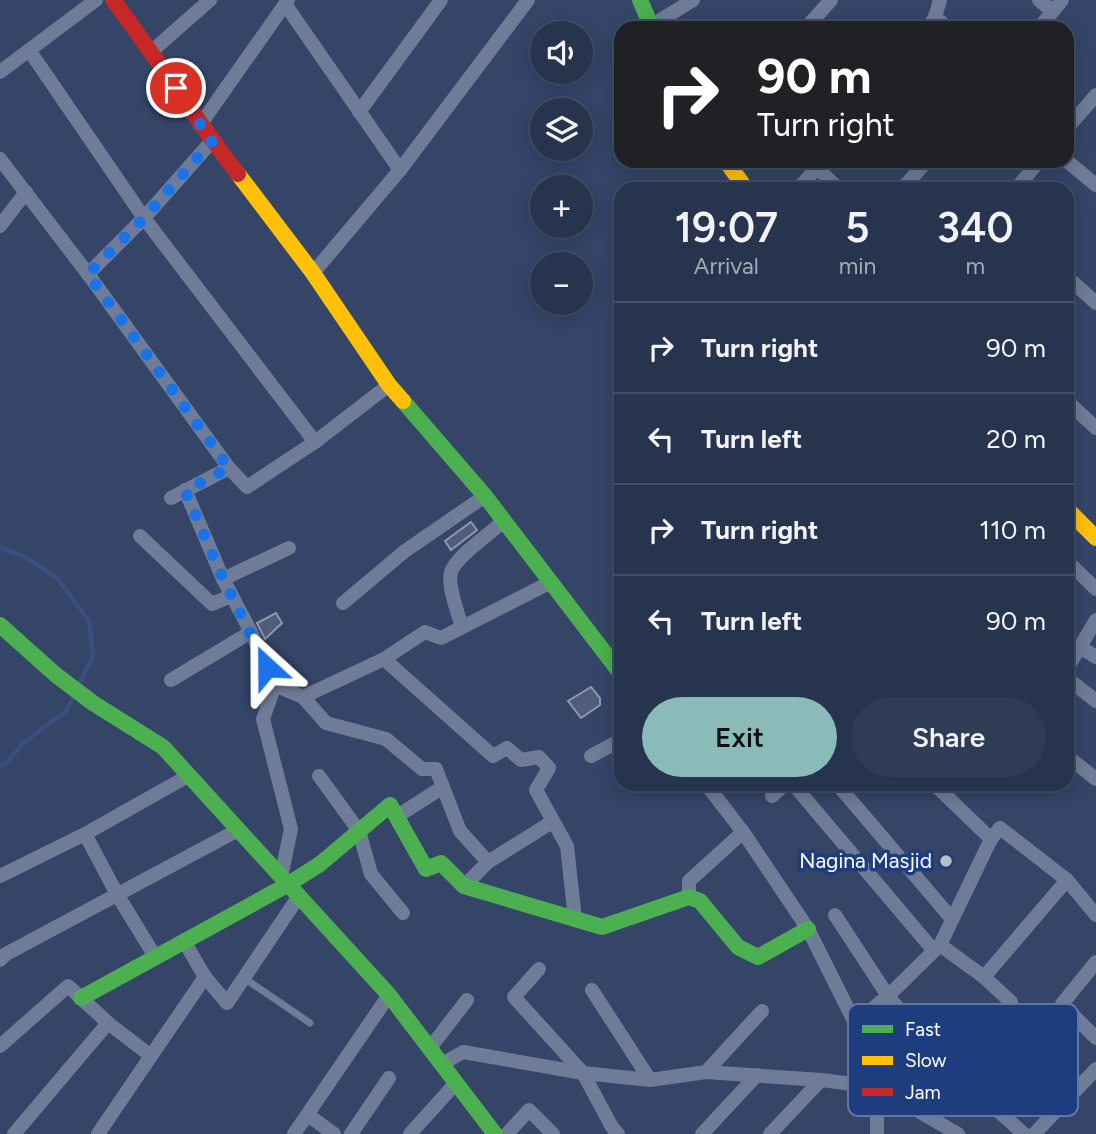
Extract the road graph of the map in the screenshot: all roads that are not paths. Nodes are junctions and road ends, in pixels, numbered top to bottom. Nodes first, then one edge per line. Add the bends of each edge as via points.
1 (96, 0) edge
2 (113, 0) edge
3 (210, 0) edge
4 (441, 0) edge
5 (528, 0) edge
6 (640, 0) edge
7 (694, 0) edge
8 (831, 0) edge
9 (940, 0) edge
10 (1039, 0) edge
11 (286, 2) edge
12 (1057, 6) edge
13 (649, 21) edge
14 (661, 21) edge
15 (812, 21) edge
16 (933, 21) edge
17 (1045, 21) edge
18 (29, 50) junction
19 (152, 51) junction
20 (0, 72) edge
21 (1096, 95) edge
22 (359, 112) junction
23 (1074, 120) edge
24 (200, 125) junction
25 (212, 141) junction
26 (0, 159) edge
27 (1074, 167) edge
28 (817, 168) edge
29 (822, 168) edge
30 (921, 168) edge
31 (1034, 168) edge
32 (400, 170) junction
33 (804, 182) edge
34 (833, 182) edge
35 (908, 182) edge
36 (1022, 182) edge
37 (1096, 186) edge
38 (26, 192) junction
39 (144, 218) junction
40 (0, 226) edge
41 (313, 273) junction
42 (88, 274) junction
43 (1074, 283) edge
44 (1096, 303) edge
45 (389, 385) junction
46 (1074, 408) edge
47 (1096, 428) edge
48 (315, 442) junction
49 (229, 468) junction
50 (185, 491) junction
51 (485, 496) junction
52 (171, 498) dead end
53 (1074, 514) edge
54 (504, 521) junction
55 (1093, 528) edge
56 (140, 536) dead end
57 (289, 548) dead end
58 (1074, 568) edge
59 (223, 579) junction
60 (551, 582) junction
61 (1096, 589) edge
62 (231, 596) junction
63 (344, 603) dead end
64 (1096, 620) edge
65 (0, 625) edge
66 (462, 627) junction
67 (251, 632) junction
68 (1074, 652) edge
69 (1074, 655) edge
70 (1096, 657) edge
71 (384, 659) junction
72 (614, 665) edge
73 (171, 680) dead end
74 (1074, 684) edge
75 (275, 685) junction
76 (303, 697) junction
77 (1096, 701) edge
78 (614, 744) edge
79 (591, 756) dead end
80 (1074, 762) edge
81 (187, 776) junction
82 (319, 776) dead end
83 (1096, 779) edge
84 (443, 787) junction
85 (712, 791) edge
86 (777, 791) edge
87 (799, 791) edge
88 (843, 791) edge
89 (941, 791) edge
90 (772, 796) dead end
91 (396, 817) junction
92 (552, 822) junction
93 (238, 830) junction
94 (359, 831) junction
95 (744, 832) junction
96 (85, 834) junction
97 (991, 839) junction
98 (488, 862) junction
99 (0, 876) edge
100 (1067, 880) junction
101 (289, 886) junction
102 (464, 886) junction
103 (118, 896) junction
104 (690, 897) junction
105 (403, 913) dead end
106 (835, 915) dead end
107 (1096, 915) edge
108 (575, 919) junction
109 (952, 919) junction
110 (808, 929) junction
111 (184, 942) junction
112 (937, 948) junction
113 (156, 958) junction
114 (0, 960) edge
115 (1096, 962) edge
116 (539, 969) dead end
117 (244, 977) junction
118 (984, 977) junction
119 (205, 978) junction
120 (592, 990) dead end
121 (389, 996) junction
122 (888, 996) junction
123 (81, 998) junction
124 (467, 1000) dead end
125 (1011, 1002) dead end
126 (878, 1004) edge
127 (895, 1004) edge
128 (1062, 1004) edge
129 (848, 1009) edge
130 (762, 1012) dead end
131 (1078, 1020) edge
132 (108, 1023) junction
133 (310, 1023) dead end
134 (1096, 1038) edge
135 (0, 1045) edge
136 (430, 1048) junction
137 (151, 1056) junction
138 (442, 1064) junction
139 (1096, 1069) edge
140 (706, 1072) junction
141 (583, 1073) junction
142 (757, 1075) junction
143 (389, 1079) dead end
144 (650, 1080) junction
145 (821, 1080) junction
146 (848, 1083) edge
147 (456, 1084) junction
148 (1078, 1088) edge
149 (308, 1115) junction
150 (927, 1116) edge
151 (1004, 1116) edge
152 (1051, 1116) edge
153 (14, 1134) edge
154 (98, 1134) edge
155 (294, 1134) edge
156 (334, 1134) edge
157 (351, 1134) edge
158 (410, 1134) edge
159 (495, 1134) edge
160 (508, 1134) edge
161 (553, 1134) edge
162 (618, 1134) edge
163 (702, 1134) edge
164 (770, 1134) edge
165 (958, 1134) edge
166 (1024, 1134) edge
167 (1034, 1134) edge

1 - 18 street
2 - 19 street
3 - 19 street
4 - 22 street
5 - 32 street
6 - 13 street
7 - 14 street
8 - 15 street
9 - 16 street
10 - 12 street
11 - 22 street
11 - 24 street
12 - 17 street
18 - 20 street
18 - 39 street
19 - 24 street
21 - 23 street
22 - 32 street
24 - 25 street
25 - 39 street
25 - 41 street
26 - 38 street
27 - 37 street
28 - 33 street
29 - 34 street
30 - 35 street
31 - 36 street
32 - 41 street
38 - 40 street
38 - 42 street
39 - 42 street
39 - 48 street
41 - 45 street
42 - 49 street
43 - 44 street
45 - 48 street
45 - 51 street
46 - 47 street
48 - 49 street via 247,487
49 - 50 street
50 - 52 street
50 - 59 street
51 - 54 street
51 - 63 street via 405,551
53 - 55 street
54 - 60 street
54 - 66 street via 450,573
56 - 62 street via 212,604
57 - 59 street
58 - 61 street
59 - 62 street
60 - 66 street
60 - 72 street
62 - 67 street
64 - 68 street
65 - 81 street via 89,700 163,747
66 - 71 street via 440,638 425,632
67 - 73 street
67 - 75 street
69 - 70 street
71 - 76 street
71 - 92 street via 493,756 507,748 521,760 539,757 549,768 536,790
74 - 77 street
75 - 76 street
75 - 101 street via 263,719 291,829
76 - 84 street via 326,723 386,739 422,769 436,769
78 - 79 street
80 - 83 street
81 - 93 street
81 - 96 street
82 - 94 street
84 - 91 street
84 - 98 street via 460,831
85 - 95 street
86 - 90 street
87 - 112 street
88 - 109 street
89 - 97 street
91 - 94 street via 390,804
91 - 102 street via 426,869 441,863
92 - 98 street
92 - 108 street via 567,845
93 - 101 street
93 - 103 street
94 - 101 street
94 - 105 street via 371,874
95 - 104 street via 689,881
95 - 110 street
96 - 99 street
96 - 103 street
97 - 100 street via 1000,828
97 - 109 street
98 - 102 street
100 - 107 street
100 - 118 street
101 - 111 street
101 - 117 street
101 - 121 street
102 - 108 street
103 - 113 street
103 - 114 street
104 - 108 street via 602,927
104 - 110 street via 700,901 738,947 758,957
106 - 122 street
109 - 112 street
110 - 129 street
111 - 113 street
111 - 119 street
112 - 118 street
112 - 122 street
113 - 123 street
115 - 128 street
116 - 141 street via 514,997
117 - 119 street via 226,1003
117 - 133 lane
118 - 125 street
119 - 137 street
120 - 144 street
121 - 136 street
121 - 149 street
122 - 126 street
122 - 127 street
123 - 132 street
123 - 135 street via 68,986
124 - 136 street
130 - 140 street
131 - 134 street
132 - 137 street
132 - 153 street
136 - 138 street
137 - 154 street
138 - 141 street via 463,1052
138 - 147 street
139 - 148 street
140 - 142 street
140 - 144 street
141 - 144 street
141 - 162 street
142 - 145 street
142 - 163 street
143 - 157 street
145 - 146 street
145 - 164 street
147 - 158 street
147 - 159 street
149 - 155 street
149 - 156 street
150 - 165 street
151 - 166 street
152 - 167 street
160 - 161 street via 529,1110

